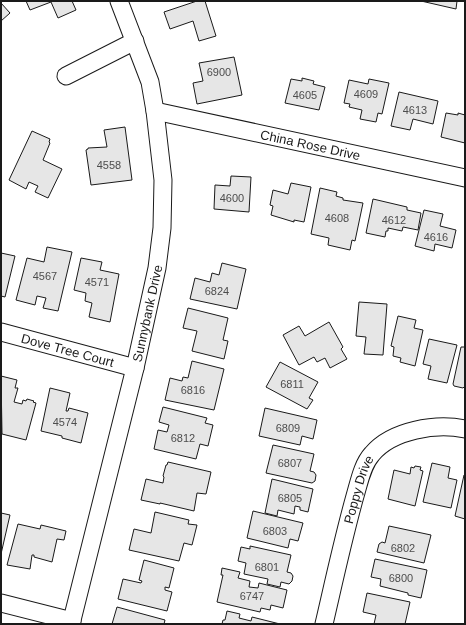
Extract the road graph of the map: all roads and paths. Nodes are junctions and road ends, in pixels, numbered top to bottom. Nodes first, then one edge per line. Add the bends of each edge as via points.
1 (119, 1) edge
2 (135, 41) junction
3 (66, 76) dead end
4 (155, 111) junction
5 (465, 178) edge
6 (1, 332) edge
7 (135, 368) junction
8 (465, 428) edge
9 (1, 603) edge
10 (72, 622) edge
11 (324, 624) edge

1 - 2 street, Sunnybank Drive
2 - 3 street
2 - 4 street, Sunnybank Drive via 150,82
4 - 5 street, China Rose Drive
4 - 7 street, Sunnybank Drive via 163,180 162,228 157,268
6 - 7 street, Dove Tree Court
7 - 10 street, Sunnybank Drive
8 - 11 street, Poppy Drive via 453,426 416,429 387,440 371,454 364,468 344,537
9 - 10 street

